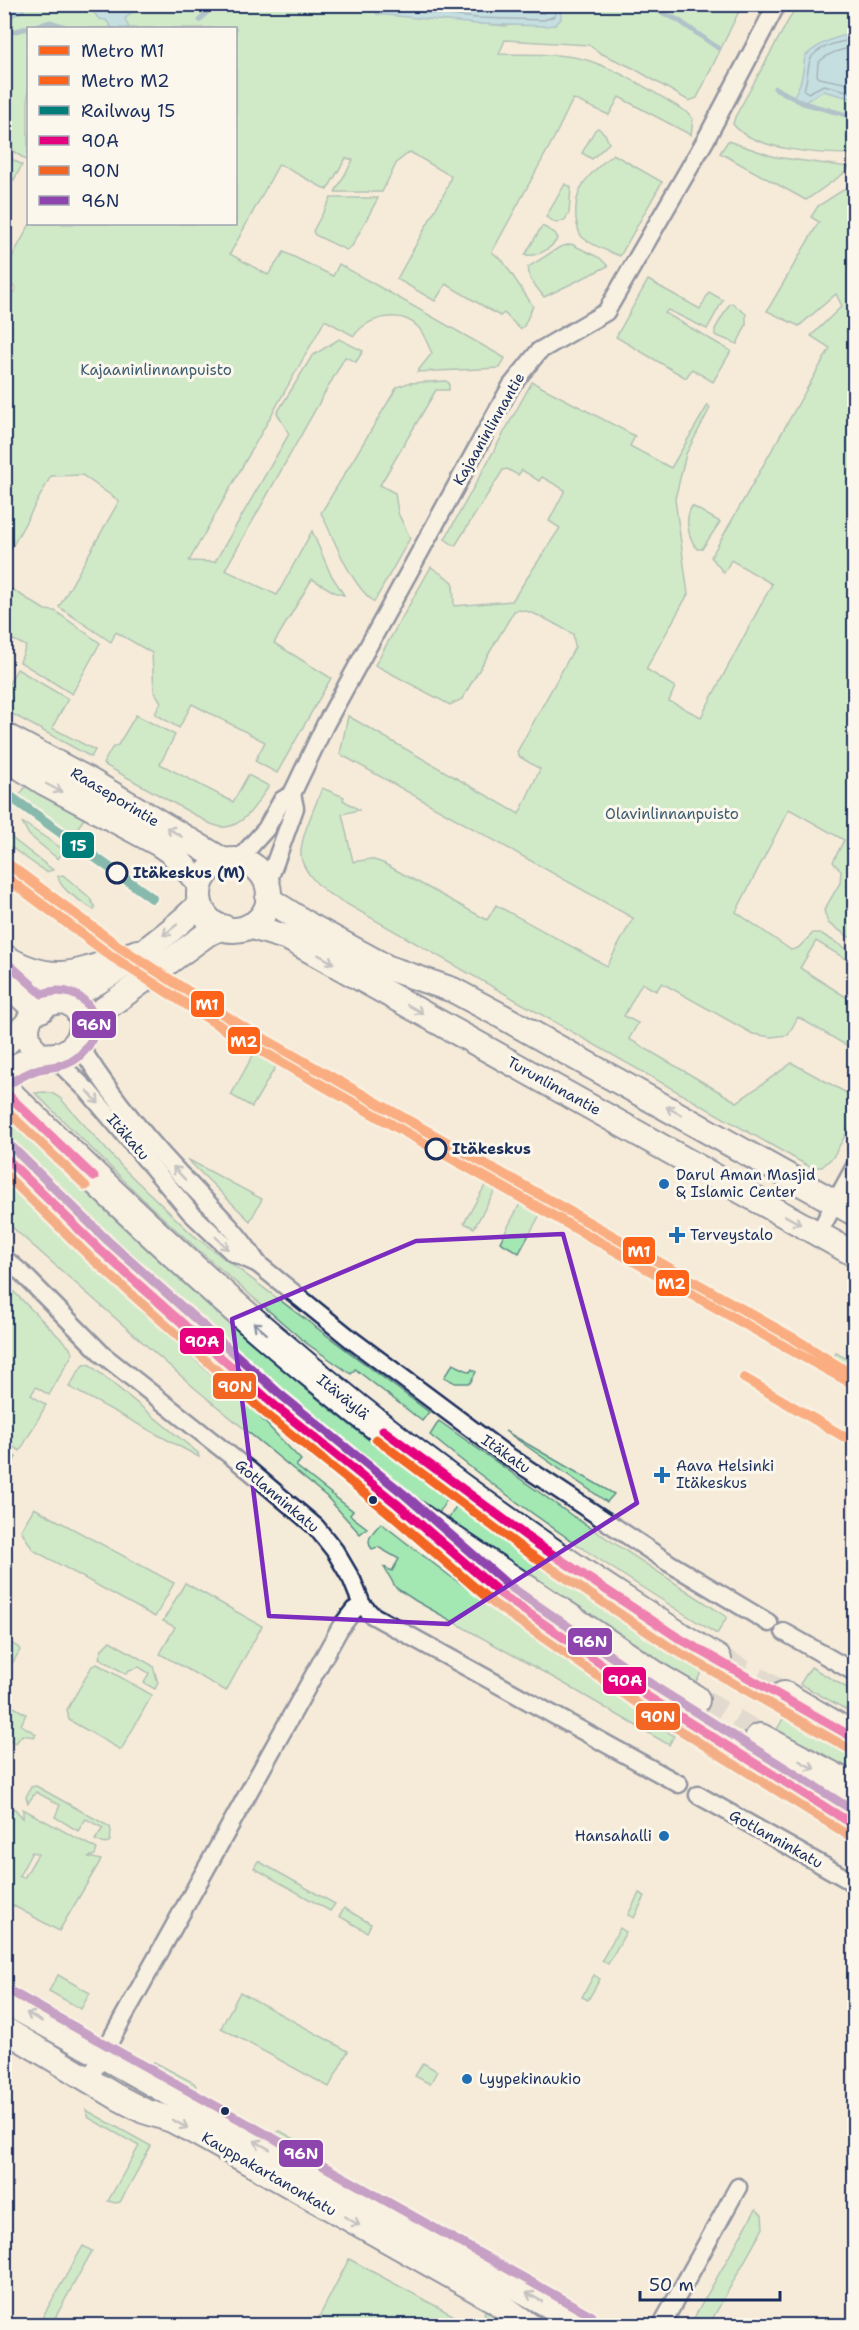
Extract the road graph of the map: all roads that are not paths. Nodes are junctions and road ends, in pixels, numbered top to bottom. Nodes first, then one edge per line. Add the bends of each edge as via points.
1 (777, 4) edge
2 (4, 735) edge
3 (4, 757) edge
4 (292, 794) junction
5 (231, 860) junction
6 (268, 892) junction
7 (200, 894) junction
8 (249, 926) junction
9 (223, 927) junction
10 (138, 955) junction
11 (4, 960) edge
12 (4, 976) edge
13 (30, 1022) edge
14 (80, 1035) junction
15 (40, 1058) junction
16 (4, 1073) edge
17 (4, 1090) edge
18 (4, 1156) edge
19 (855, 1168) edge
20 (845, 1207) edge
21 (818, 1234) junction
22 (855, 1254) edge
23 (4, 1258) edge
24 (258, 1264) junction
25 (362, 1605) junction
26 (769, 1623) dead end
27 (784, 1632) dead end
28 (716, 1660) tunnel mouth
29 (855, 1672) edge
30 (784, 1697) tunnel mouth
31 (688, 1709) tunnel mouth
32 (849, 1734) edge
33 (679, 1784) dead end
34 (855, 1789) edge
35 (698, 1795) dead end
36 (855, 1826) edge
37 (855, 1883) edge
38 (4, 2001) edge
39 (4, 2029) edge
40 (101, 2055) junction
41 (89, 2079) junction
42 (738, 2187) dead end
43 (530, 2325) edge
44 (586, 2325) edge
45 (661, 2325) edge

1 - 4 street, Kajaaninlinnantie via 705,141 606,312 539,351 511,386 325,725
5 -> 2 main road, Raaseporintie
3 -> 7 main road, Raaseporintie via 159,844 178,859
4 - 5 street, Kajaaninlinnantie via 282,800 267,829
4 - 6 street, Kajaaninlinnantie via 295,808
5 - 6 main road via 256,868
5 - 7 main road via 212,867
6 - 8 main road via 264,912
20 -> 6 main road via 453,990 388,968 309,925
7 - 9 main road via 206,916
7 -> 10 main road via 174,928
8 - 9 main road
8 -> 21 main road, Turunlinnantie via 288,938
9 - 14 main road via 207,934 96,1015
10 - 11 highway via 77,976 58,978 41,977
10 - 13 main road
12 - 13 highway via 29,1000
13 - 14 main road via 69,1003 81,1018
13 - 15 main road via 26,1033
14 - 15 main road via 67,1051
24 -> 14 street, Itäkatu via 243,1240 110,1093
15 - 16 main road
15 -> 24 street, Itäkatu via 88,1091 191,1213 233,1253
28 -> 17 highway, Itäväylä via 537,1544 397,1441 220,1293
18 - 31 highway via 99,1249 255,1389 501,1594 638,1690
19 - 20 street
20 - 21 street
21 - 22 main road, Turunlinnantie
23 - 25 street, Gotlanninkatu via 96,1350 316,1527 335,1551
24 - 26 street, Itäkatu via 352,1340 506,1454 669,1563
25 - 33 street via 372,1615
25 - 40 street via 347,1617 337,1634
27 - 29 street
30 - 32 highway
36 -> 34 highway via 755,1749
35 - 37 street, Gotlanninkatu
40 -> 38 main road, Kauppakartanonkatu
39 - 41 main road, Kauppakartanonkatu
40 - 41 street
44 -> 40 main road, Kauppakartanonkatu
41 -> 43 main road, Kauppakartanonkatu via 144,2111 192,2131 494,2300
42 - 45 street

